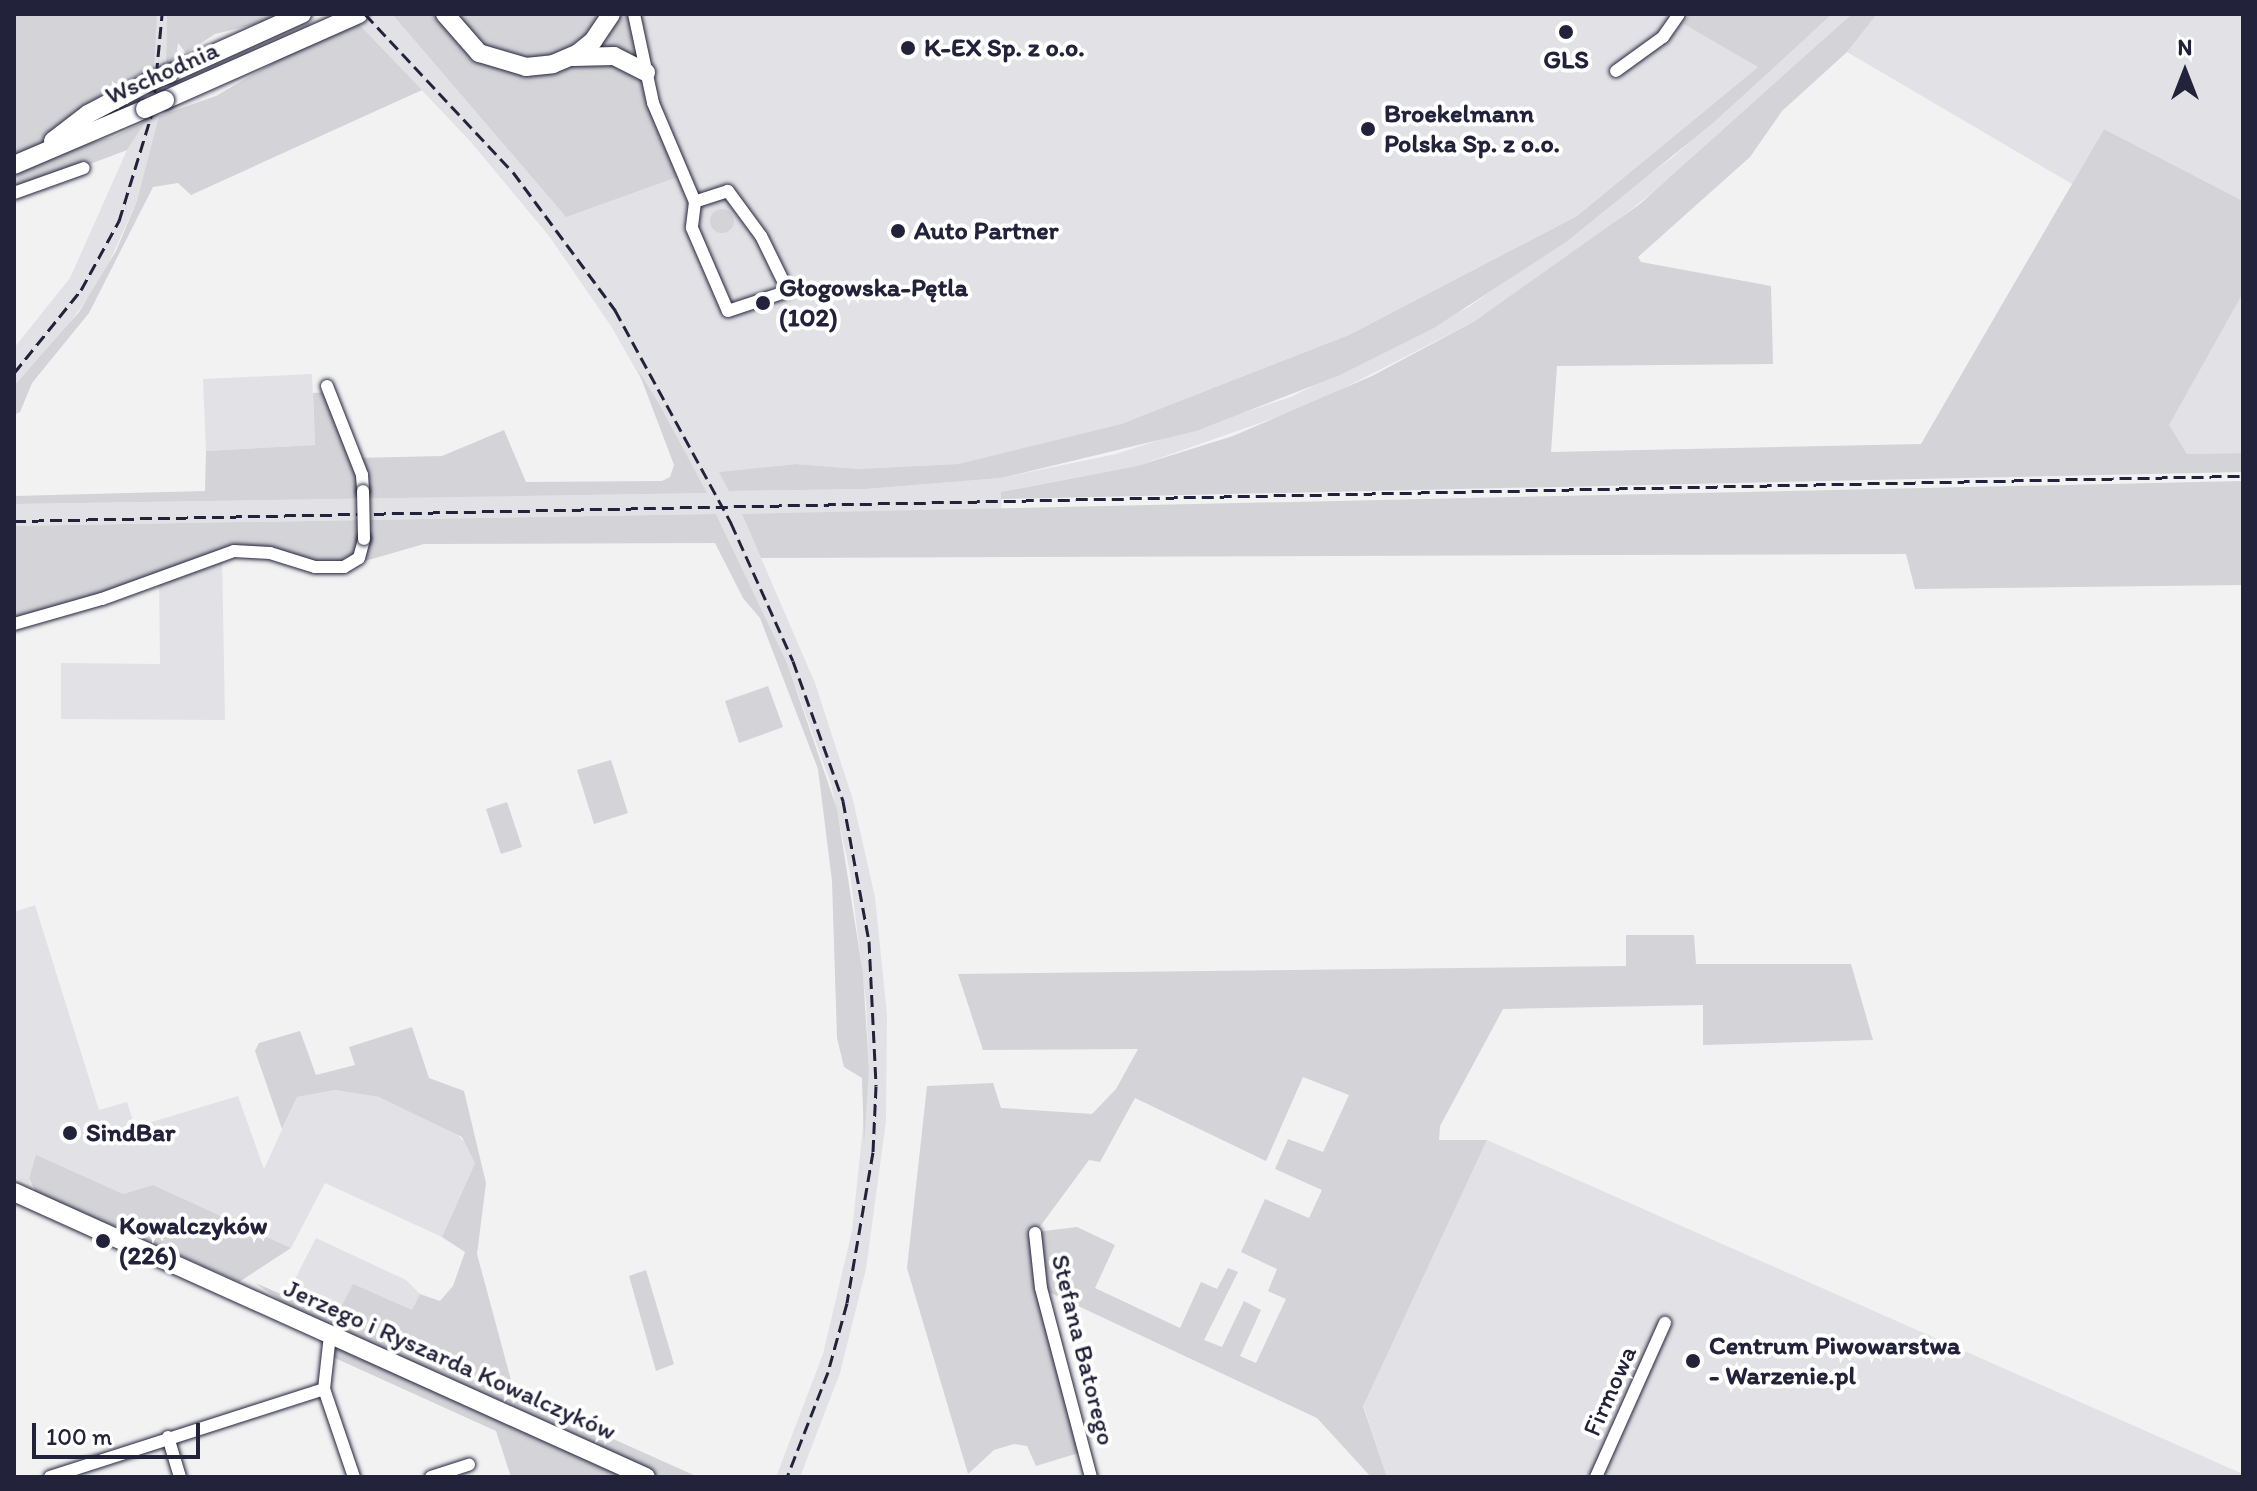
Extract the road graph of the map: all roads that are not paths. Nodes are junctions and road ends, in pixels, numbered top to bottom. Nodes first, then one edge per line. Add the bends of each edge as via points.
1 (302, 14) edge
2 (359, 14) edge
3 (611, 14) edge
4 (634, 14) edge
5 (1679, 14) edge
6 (445, 16) edge
7 (570, 57) junction
8 (1616, 71) dead end
9 (646, 72) junction
10 (22, 162) edge
11 (84, 168) dead end
12 (14, 193) edge
13 (695, 202) junction
14 (327, 386) dead end
15 (14, 624) edge
16 (14, 1192) edge
17 (1035, 1233) dead end
18 (1665, 1323) dead end
19 (330, 1335) junction
20 (324, 1389) junction
21 (168, 1437) junction
22 (469, 1465) dead end
23 (50, 1477) edge
24 (180, 1477) edge
25 (354, 1477) edge
26 (431, 1477) edge
27 (646, 1477) edge
28 (1091, 1477) edge
29 (1596, 1477) edge

1 - 10 street, Wschodnia, bridge via 88,114
2 - 10 street, Wschodnia, bridge
3 - 7 street via 593,41
4 - 9 street
5 - 8 street via 1663,37
6 - 7 street via 468,44 499,63 533,67
7 - 9 street via 614,56
9 - 13 street via 659,121
11 - 12 street
13 - 13 street via 692,228 728,311 788,291 761,236 728,191
14 - 15 street, bridge via 362,475 364,539 359,558 344,567 315,567 270,553 234,551
16 - 19 street, Jerzego i Ryszarda Kowalczyków
17 - 28 street, Stefana Batorego via 1041,1288
18 - 29 street, Firmowa
19 - 20 street
19 - 27 street, Jerzego i Ryszarda Kowalczyków
20 - 21 street
20 - 25 street
21 - 23 street
21 - 24 street
22 - 26 street

